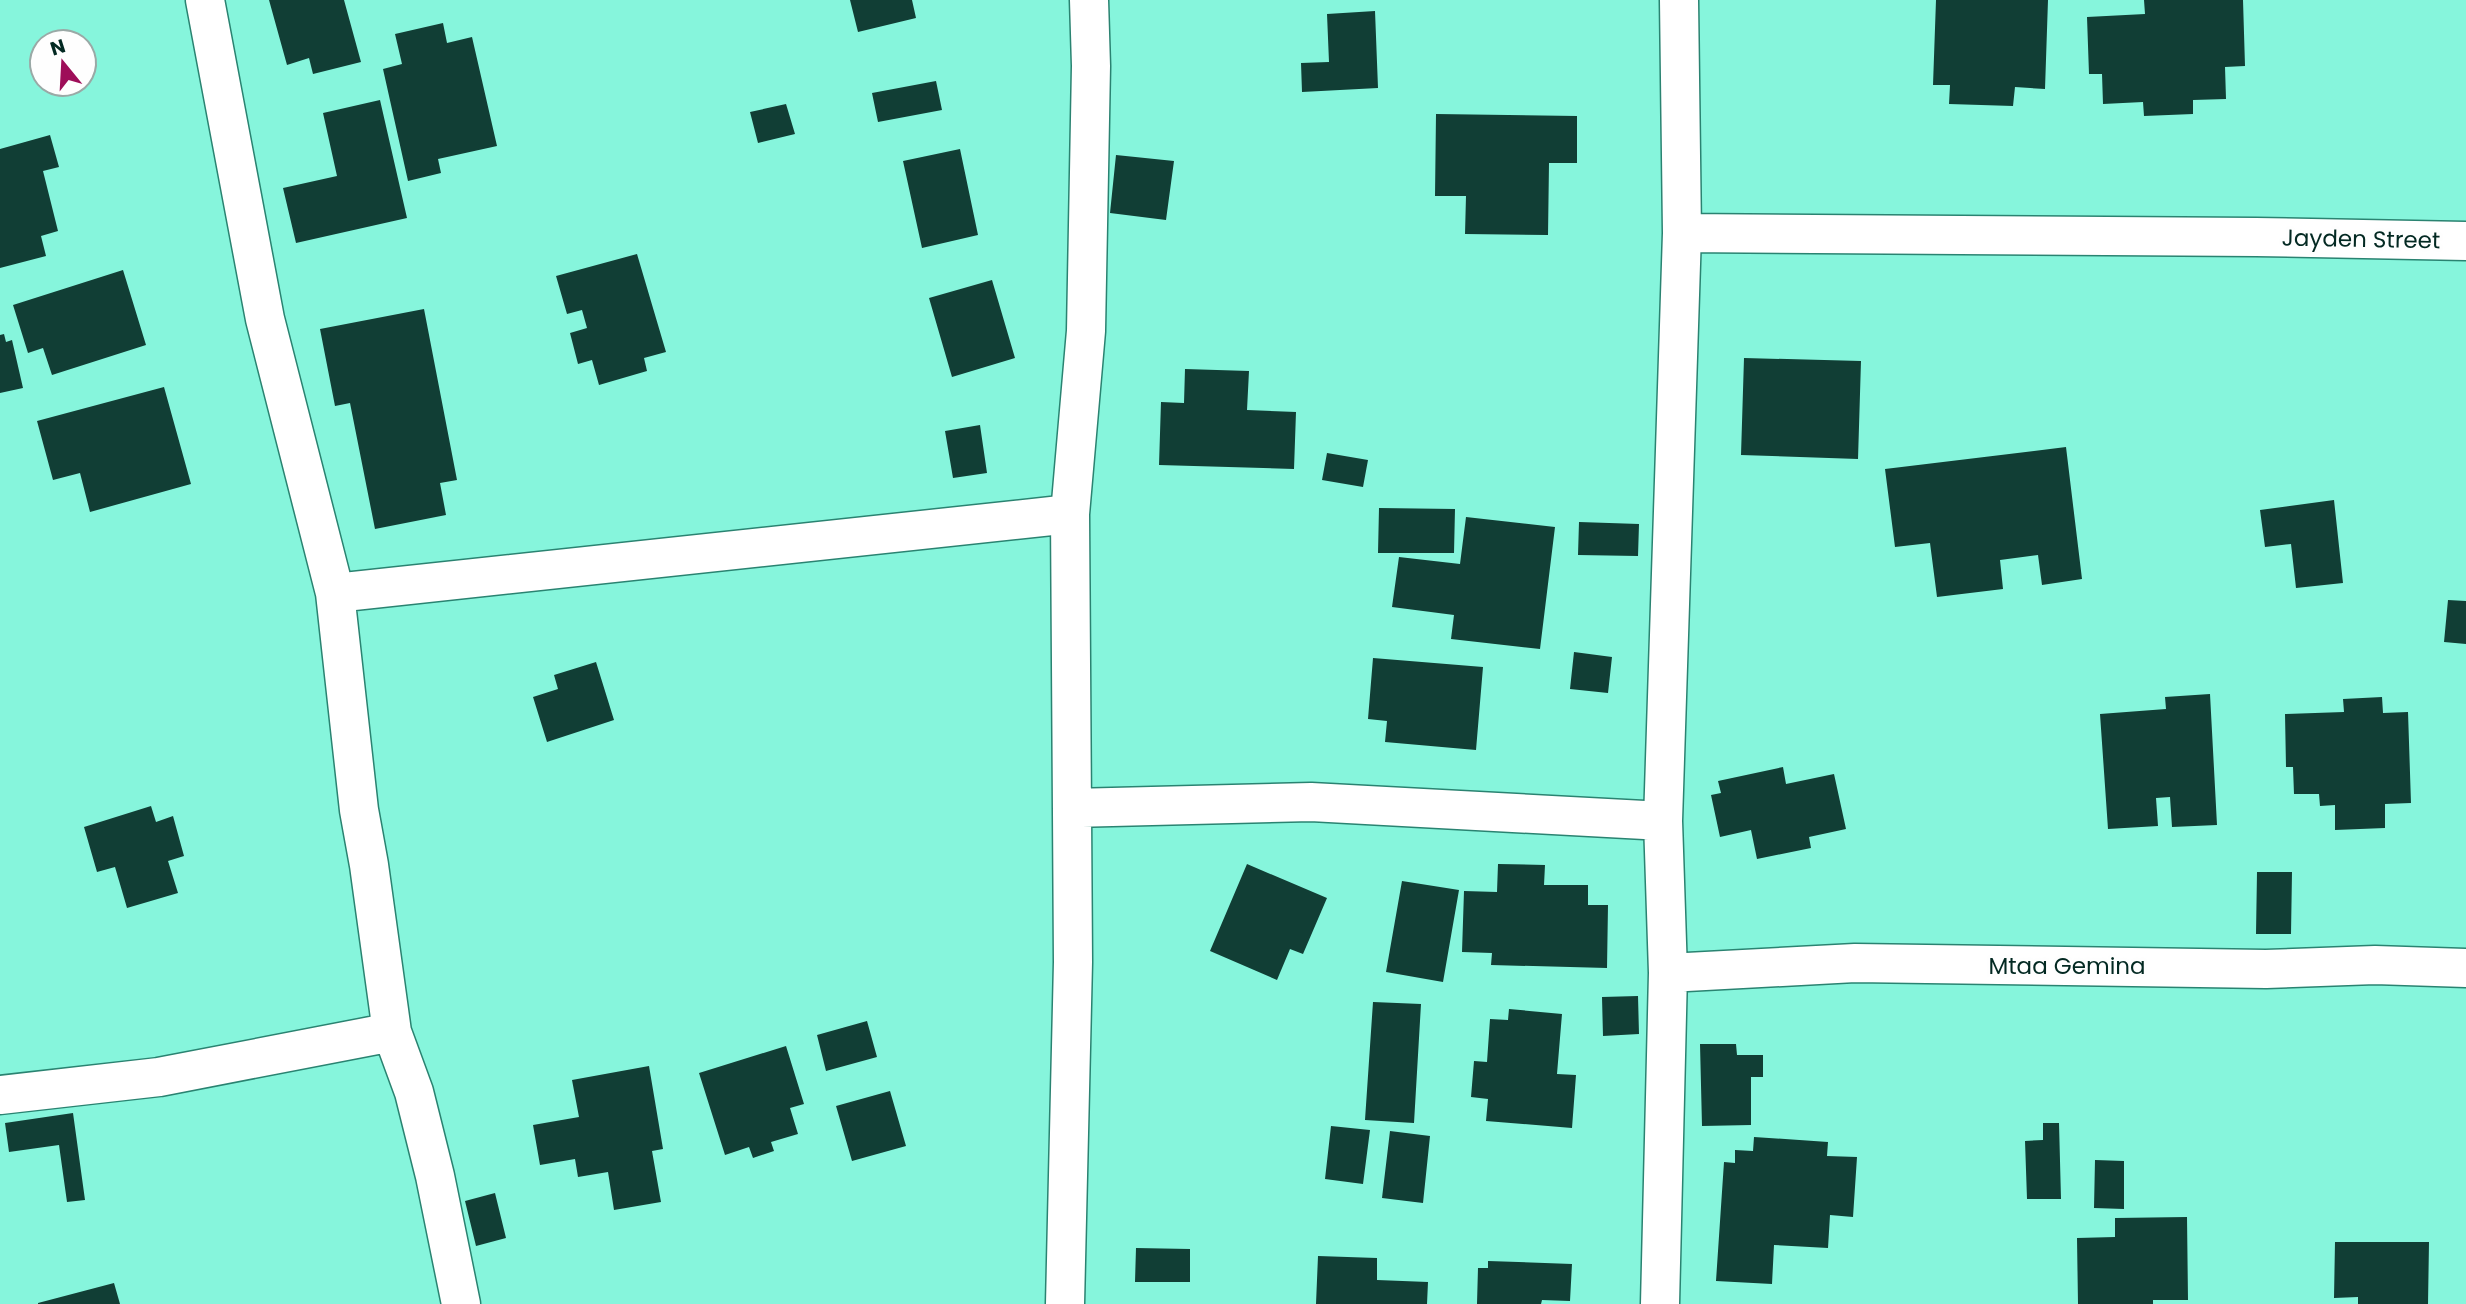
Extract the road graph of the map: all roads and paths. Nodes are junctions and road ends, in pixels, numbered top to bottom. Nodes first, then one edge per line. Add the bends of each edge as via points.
1 (205, 0) edge
2 (1089, 0) edge
3 (1679, 0) edge
4 (1682, 233) junction
5 (2466, 241) edge
6 (1070, 514) junction
7 (335, 593) junction
8 (1072, 808) junction
9 (1663, 821) junction
10 (2466, 968) edge
11 (1668, 974) junction
12 (392, 1032) junction
13 (0, 1095) edge
14 (461, 1304) edge
15 (1065, 1304) edge
16 (1660, 1304) edge

1 - 7 street via 265,319
2 - 6 street via 1086,331
3 - 4 street
4 - 5 street, Jayden Street
4 - 9 street
6 - 7 street
6 - 8 street
7 - 12 street via 359,810
8 - 9 street via 1311,802
8 - 15 street
9 - 11 street
10 - 11 street, Mtaa Gemina via 1855,963
11 - 16 street
12 - 13 street via 159,1077
12 - 14 street via 420,1116

